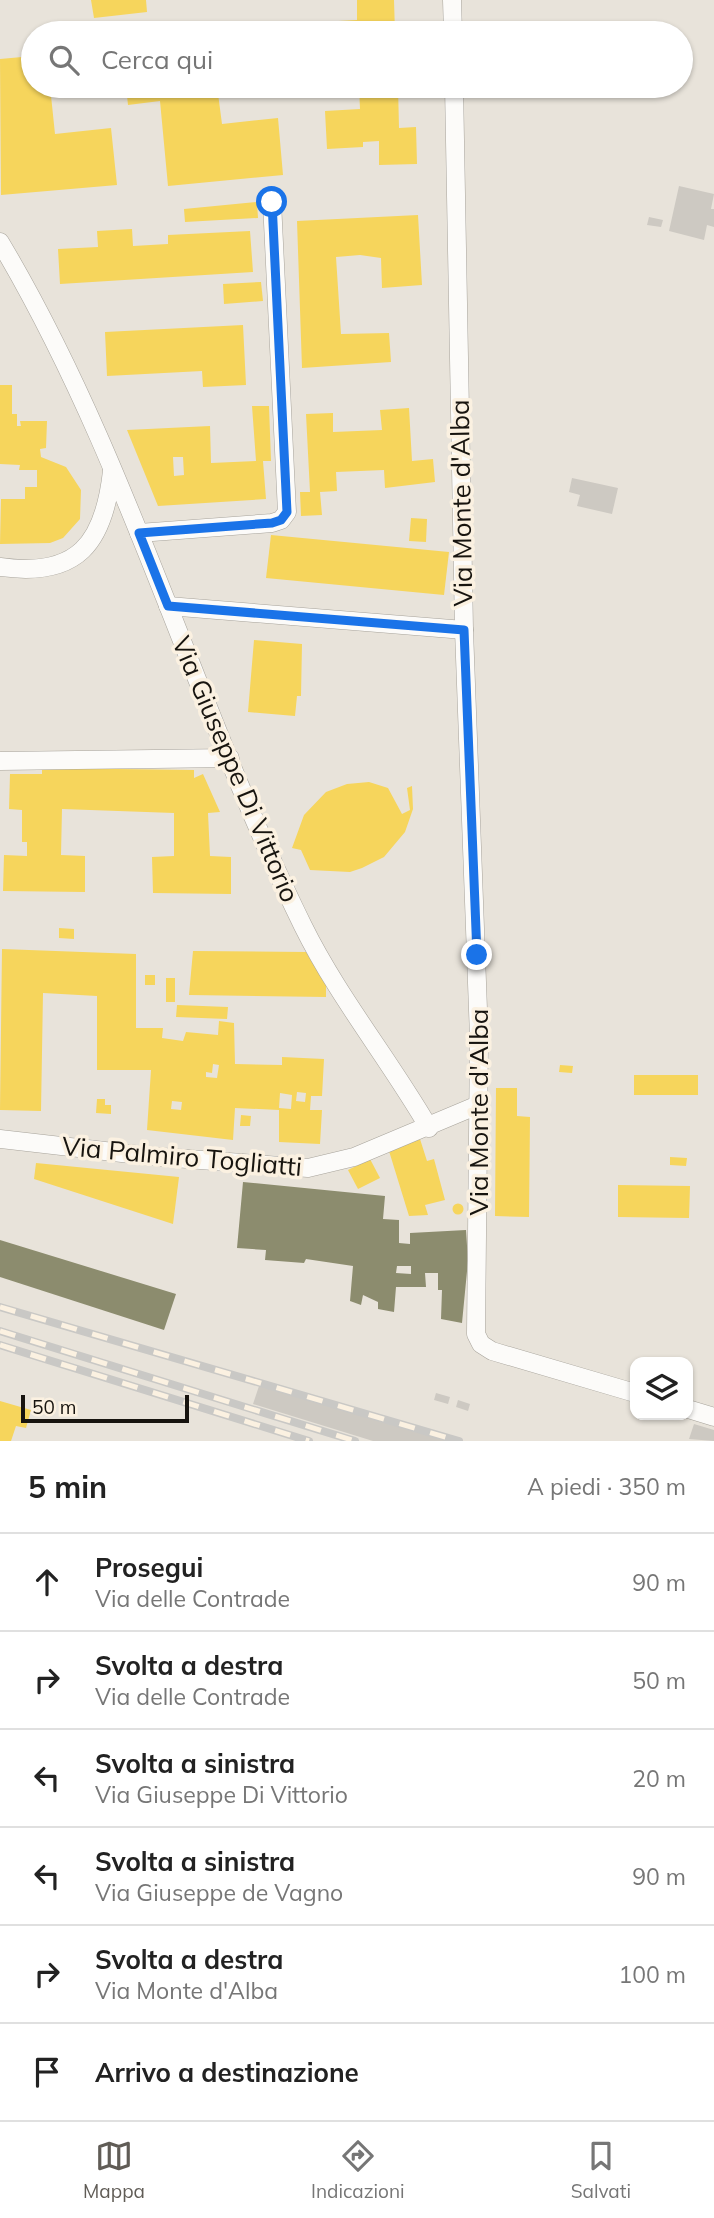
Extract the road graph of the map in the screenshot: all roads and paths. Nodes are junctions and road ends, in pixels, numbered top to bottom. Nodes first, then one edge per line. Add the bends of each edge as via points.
1 (452, 0) edge
2 (453, 21) edge
3 (454, 98) edge
4 (272, 202) dead end
5 (0, 242) edge
6 (112, 468) junction
7 (139, 533) junction
8 (0, 566) edge
9 (168, 606) junction
10 (464, 630) junction
11 (230, 758) junction
12 (0, 761) edge
13 (478, 1105) junction
14 (429, 1128) junction
15 (0, 1139) edge
16 (630, 1392) edge
17 (693, 1411) edge
18 (714, 1417) edge

1 - 2 street
3 - 10 street, Via Monte d'Alba
4 - 7 street via 287,512 272,523
5 - 6 street, Via Giuseppe Di Vittorio
6 - 7 street, Via Giuseppe Di Vittorio
6 - 8 street via 107,510 80,552 51,566
7 - 9 street, Via Giuseppe Di Vittorio
9 - 10 street
9 - 11 street, Via Giuseppe Di Vittorio
10 - 13 street, Via Monte d'Alba
11 - 12 street
11 - 14 street, Via Giuseppe Di Vittorio via 302,925 332,981
13 - 14 street, Via Palmiro Togliatti
13 - 16 street, Via Monte d'Alba via 478,1340 492,1351
14 - 15 street, Via Palmiro Togliatti via 354,1157 308,1168
17 - 18 street

